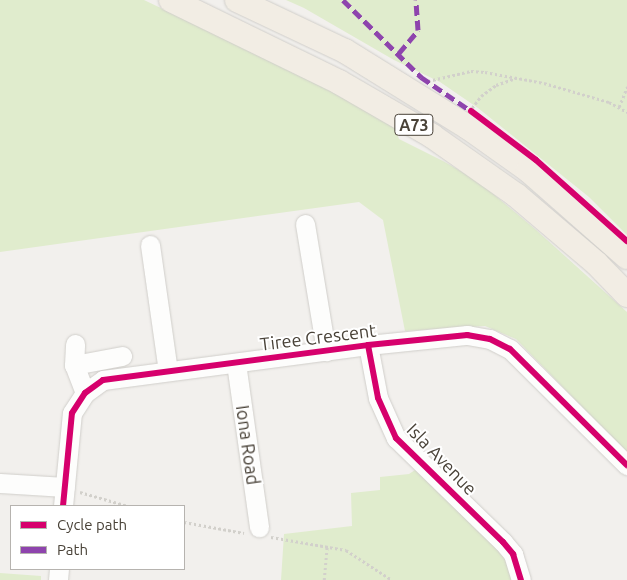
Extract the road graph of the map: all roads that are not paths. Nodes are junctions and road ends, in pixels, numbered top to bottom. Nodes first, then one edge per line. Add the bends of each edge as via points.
1 (172, 0) edge
2 (237, 0) edge
3 (305, 224) dead end
4 (150, 245) dead end
5 (627, 257) edge
6 (627, 295) edge
7 (74, 344) dead end
8 (368, 345) junction
9 (326, 351) junction
10 (122, 356) dead end
11 (236, 363) junction
12 (74, 365) junction
13 (168, 371) junction
14 (84, 393) junction
15 (627, 465) edge
16 (0, 483) edge
17 (64, 487) junction
18 (63, 505) edge
19 (260, 532) road end
20 (522, 580) edge

1 - 6 main road, A73 via 339,82 432,136 516,195 597,264
2 - 5 main road, A73 via 345,51 470,119
3 - 9 street
4 - 13 street
7 - 12 street
8 - 9 street, Tiree Crescent
8 - 15 street, Tiree Crescent via 467,335 490,338 510,349
8 - 20 street, Isla Avenue via 378,398 396,438 503,542 512,554
9 - 11 street, Tiree Crescent
10 - 12 street
11 - 13 street, Tiree Crescent
11 - 19 street, Iona Road
12 - 14 street
13 - 14 street, Tiree Crescent via 103,380
14 - 17 street, Tiree Crescent via 72,413
16 - 17 street
17 - 18 street, Tiree Crescent

